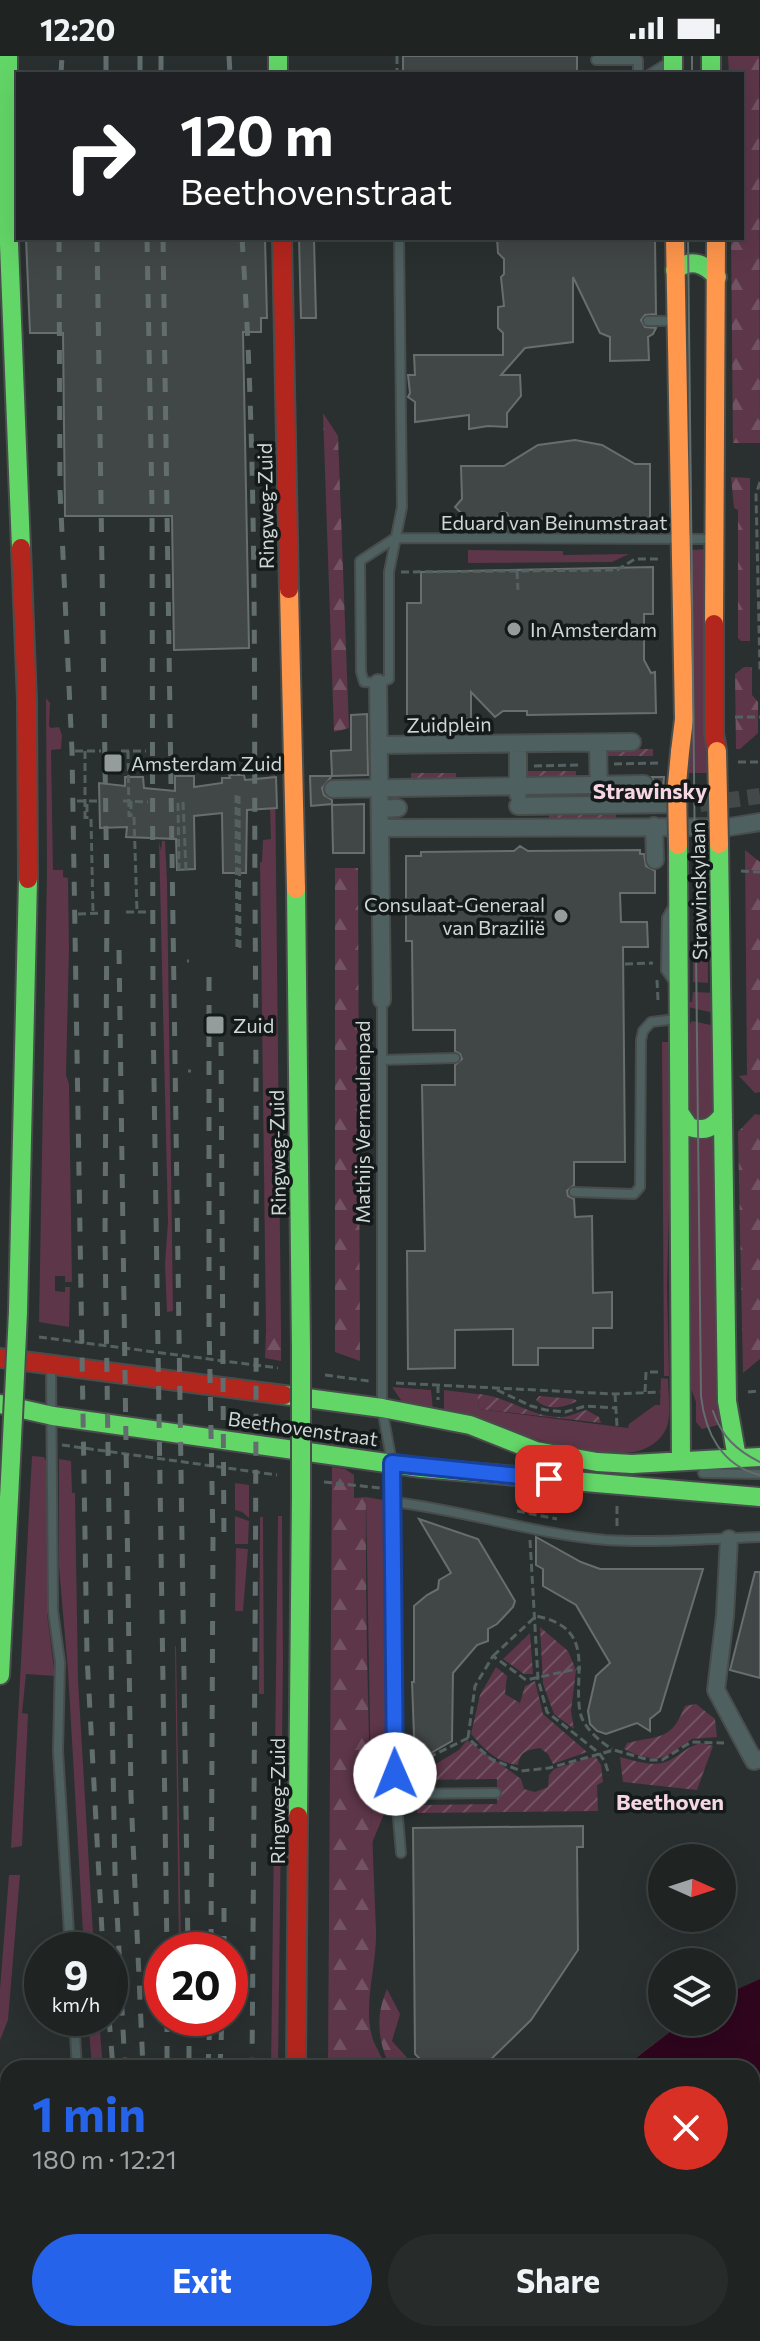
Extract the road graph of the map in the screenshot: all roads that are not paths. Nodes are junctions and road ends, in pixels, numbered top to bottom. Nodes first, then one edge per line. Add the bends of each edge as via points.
1 (8, 56) edge
2 (596, 60) dead end
3 (673, 64) edge
4 (638, 72) edge
5 (653, 72) edge
6 (282, 240) edge
7 (399, 240) edge
8 (675, 240) edge
9 (716, 240) edge
10 (675, 270) junction
11 (717, 277) junction
12 (716, 317) junction
13 (648, 321) dead end
14 (677, 321) junction
15 (503, 519) dead end
16 (503, 537) junction
17 (395, 538) junction
18 (681, 538) junction
19 (714, 539) junction
20 (378, 683) junction
21 (632, 742) dead end
22 (598, 743) junction
23 (518, 744) junction
24 (379, 745) junction
25 (518, 785) junction
26 (598, 785) junction
27 (380, 788) junction
28 (333, 789) dead end
29 (674, 804) dead end
30 (599, 805) junction
31 (639, 805) junction
32 (518, 806) junction
33 (398, 808) dead end
34 (380, 809) junction
35 (760, 822) edge
36 (646, 826) junction
37 (518, 827) junction
38 (381, 832) junction
39 (676, 836) junction
40 (655, 860) dead end
41 (382, 1000) joint
42 (694, 1018) junction
43 (722, 1031) junction
44 (455, 1058) dead end
45 (382, 1060) junction
46 (681, 1115) junction
47 (723, 1115) junction
48 (574, 1192) dead end
49 (0, 1358) edge
50 (51, 1364) junction
51 (0, 1404) edge
52 (382, 1408) junction
53 (53, 1416) junction
54 (760, 1457) edge
55 (737, 1458) junction
56 (681, 1461) junction
57 (392, 1463) junction
58 (760, 1471) edge
59 (703, 1473) junction
60 (670, 1491) junction
61 (752, 1497) edge
62 (393, 1502) junction
63 (760, 1537) edge
64 (729, 1539) junction
65 (0, 1675) edge
66 (760, 1759) edge
67 (496, 1793) dead end
68 (396, 1794) junction
69 (401, 1853) dead end
70 (69, 1932) edge
71 (75, 2036) edge
72 (77, 2060) edge
73 (296, 2060) edge

1 - 65 main road, bridge via 11,316 25,606 28,939 18,1312
2 - 4 lane via 638,60
3 - 5 lane
6 - 73 main road, Ringweg-Zuid, bridge via 301,1349
7 - 17 lane via 402,507
8 - 10 main road, Strawinskylaan
9 - 11 main road, Strawinskylaan
10 - 11 main road via 696,262
10 - 14 main road, Strawinskylaan
11 - 12 main road, Strawinskylaan
12 - 14 main road via 697,327
12 - 19 main road, Strawinskylaan
13 - 14 lane
14 - 18 main road, Strawinskylaan
15 - 16 lane
16 - 17 lane, Eduard van Beinumstraat
16 - 18 lane, Eduard van Beinumstraat
17 - 20 lane via 389,572 389,679
17 - 20 lane via 360,561 361,672 364,682
18 - 19 lane, Eduard van Beinumstraat
18 - 39 main road, Strawinskylaan, bridge via 684,733
19 - 43 main road, Strawinskylaan, bridge
20 - 24 street, Zuidplein
21 - 22 street, Zuidplein
22 - 23 street, Zuidplein
22 - 26 street
23 - 24 street, Zuidplein
23 - 25 street, Zuidplein
24 - 27 street, Zuidplein
25 - 26 street
25 - 27 street
25 - 32 street, Zuidplein
26 - 30 street
26 - 31 street via 641,784
27 - 28 street
27 - 34 street, Zuidplein
29 - 31 street
30 - 31 street
30 - 32 street
31 - 36 street
32 - 37 street, Zuidplein
33 - 34 street
34 - 38 street, Zuidplein
35 - 39 street
36 - 37 street
36 - 39 street
36 - 40 street
37 - 38 street
38 - 41 street, Mathijs Vermeulenpad
39 - 42 main road, Strawinskylaan via 680,989
41 - 45 lane, Mathijs Vermeulenpad
42 - 43 main road via 713,1020
42 - 46 main road, Strawinskylaan
42 - 48 lane via 651,1022 643,1031 640,1187 634,1194
43 - 47 main road, Strawinskylaan
44 - 45 lane
45 - 52 lane, Mathijs Vermeulenpad
46 - 47 main road via 689,1127 706,1131
46 - 56 main road, Strawinskylaan
47 - 55 main road, Strawinskylaan via 727,1401
49 - 50 main road, Beethovenstraat
50 - 52 main road, Beethovenstraat
50 - 53 lane
51 - 53 main road, Beethovenstraat
52 - 56 main road, Beethovenstraat via 470,1425 536,1451 572,1458 632,1464
52 - 57 lane, Mathijs Vermeulenpad
53 - 57 main road, Beethovenstraat
53 - 70 lane via 53,1611 60,1662 58,1751
54 - 55 main road, Beethovenstraat
55 - 56 main road, Beethovenstraat
55 - 58 lane, Beethovenstraat
55 - 59 main road
56 - 59 main road
57 - 60 main road, Beethovenstraat
57 - 62 lane, Mathijs Vermeulenpad
58 - 59 lane, Beethovenstraat
59 - 60 main road
59 - 61 main road, Beethovenstraat
60 - 61 main road, Beethovenstraat
62 - 64 lane via 606,1540
62 - 68 lane, Mathijs Vermeulenpad
63 - 64 lane
64 - 66 street via 716,1690 754,1761
67 - 68 lane
68 - 69 lane, Mathijs Vermeulenpad
71 - 72 lane

